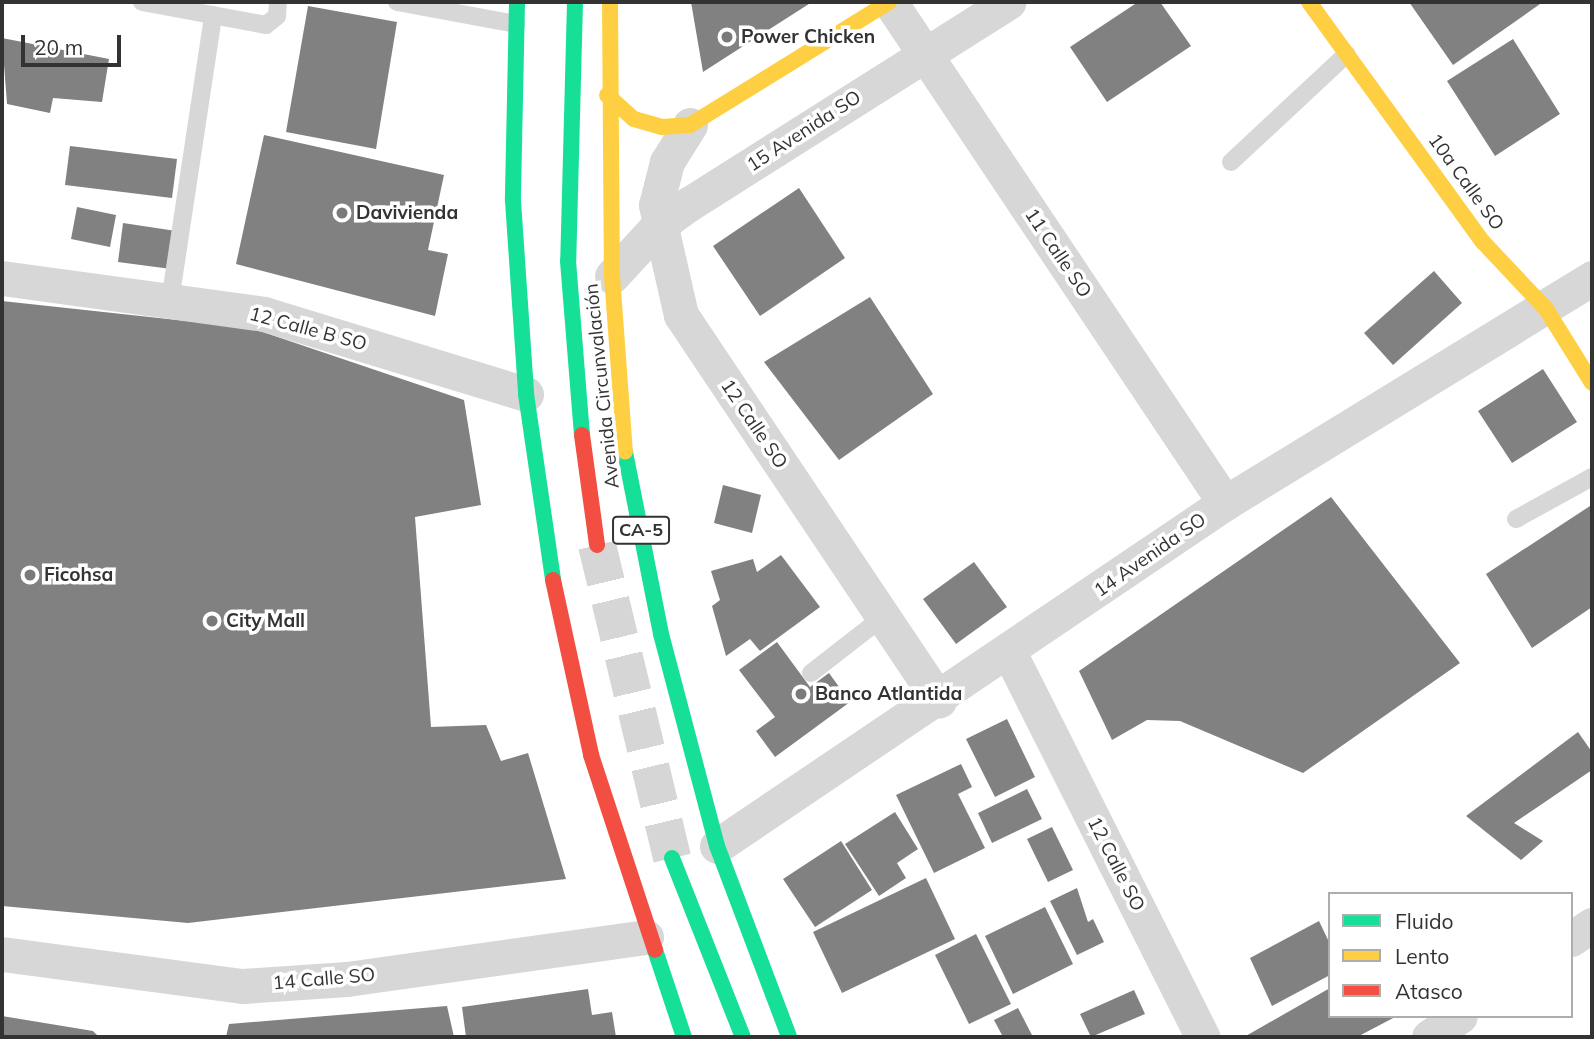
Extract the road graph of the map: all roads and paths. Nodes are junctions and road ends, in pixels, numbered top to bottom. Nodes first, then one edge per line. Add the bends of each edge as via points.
1 (142, 2) edge
2 (278, 2) edge
3 (397, 2) edge
4 (517, 2) edge
5 (575, 2) edge
6 (610, 2) edge
7 (890, 2) edge
8 (1008, 2) edge
9 (1309, 2) edge
10 (213, 15) junction
11 (516, 23) junction
12 (925, 54) junction
13 (1347, 54) junction
14 (607, 95) junction
15 (690, 125) junction
16 (1231, 162) dead end
17 (657, 227) junction
18 (612, 276) junction
19 (2, 278) edge
20 (1592, 278) edge
21 (170, 301) junction
22 (1546, 309) junction
23 (1592, 383) edge
24 (526, 394) junction
25 (1592, 477) edge
26 (1225, 503) junction
27 (1516, 519) dead end
28 (597, 545) tunnel mouth
29 (883, 617) junction
30 (1010, 654) junction
31 (811, 673) dead end
32 (939, 701) junction
33 (717, 846) junction
34 (672, 858) tunnel mouth
35 (1592, 925) edge
36 (646, 937) junction
37 (1573, 939) edge
38 (2, 954) edge
39 (1457, 1018) edge
40 (684, 1037) edge
41 (743, 1037) edge
42 (789, 1037) edge
43 (1203, 1037) edge
44 (1429, 1037) edge

1 - 10 lane
2 - 10 lane via 277,16 266,25
3 - 11 lane
4 - 11 main road
5 - 28 main road via 568,261 584,463
6 - 14 main road, Avenida Circunvalación / CA-5
7 - 12 street, 11 Calle SO
7 - 15 main road
8 - 12 street, 15 Avenida SO
9 - 13 main road, 10a Calle SO
10 - 21 lane
11 - 24 main road via 513,201
12 - 17 street, 15 Avenida SO
12 - 26 street, 11 Calle SO
13 - 16 lane
13 - 22 main road, 10a Calle SO via 1483,242
14 - 15 main road via 634,119 662,127
14 - 18 main road, Avenida Circunvalación / CA-5
15 - 17 street, 12 Calle SO via 660,183
17 - 18 street, 15 Avenida SO
17 - 29 street, 12 Calle SO via 681,315
18 - 33 main road, Avenida Circunvalación / CA-5 via 626,460 661,634
19 - 21 street, 12 Calle B SO
20 - 22 street, 14 Avenida SO
21 - 24 street, 12 Calle B SO via 264,314
22 - 23 main road, 10a Calle SO
22 - 26 street, 14 Avenida SO
24 - 36 main road via 549,560 591,755
25 - 27 lane
26 - 30 street, 14 Avenida SO
29 - 31 lane
29 - 32 street, 12 Calle SO
30 - 32 street, 14 Avenida SO
30 - 43 street, 12 Calle SO
32 - 33 street, 14 Avenida SO
33 - 42 main road, Avenida Circunvalación / CA-5
34 - 41 main road
35 - 37 street
36 - 38 street, 14 Calle SO via 347,979 242,986
36 - 40 main road
39 - 44 street

